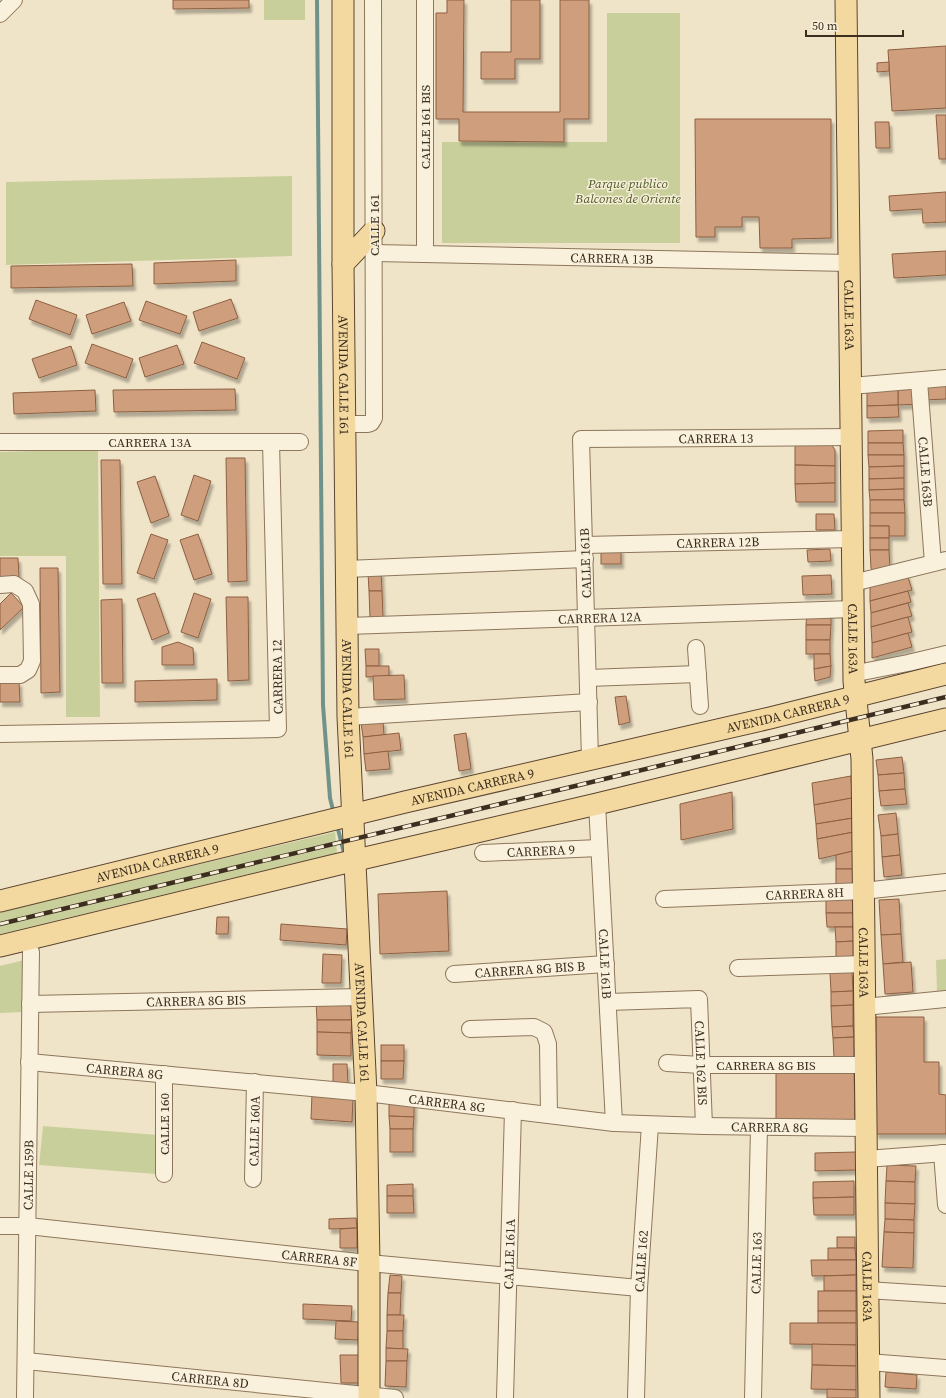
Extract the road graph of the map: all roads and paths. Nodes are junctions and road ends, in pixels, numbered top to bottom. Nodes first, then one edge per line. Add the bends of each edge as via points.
1 (14, 0) edge
2 (343, 0) edge
3 (373, 0) edge
4 (425, 0) edge
5 (846, 0) edge
6 (0, 14) edge
7 (374, 231) junction
8 (374, 253) junction
9 (425, 254) junction
10 (849, 263) junction
11 (343, 264) junction
12 (946, 378) edge
13 (919, 381) junction
14 (851, 386) junction
15 (344, 424) junction
16 (851, 437) junction
17 (581, 439) joint
18 (0, 442) edge
19 (271, 442) junction
20 (300, 442) dead end
21 (852, 539) junction
22 (584, 552) junction
23 (939, 562) edge
24 (346, 569) junction
25 (853, 583) junction
26 (0, 585) edge
27 (853, 609) junction
28 (586, 618) junction
29 (347, 626) junction
30 (696, 648) dead end
31 (946, 654) edge
32 (854, 668) junction
33 (698, 674) junction
34 (946, 674) edge
35 (0, 675) edge
36 (588, 678) junction
37 (855, 697) junction
38 (589, 702) junction
39 (700, 706) dead end
40 (348, 717) junction
41 (946, 719) edge
42 (0, 734) edge
43 (860, 740) junction
44 (590, 759) junction
45 (597, 804) junction
46 (353, 816) junction
47 (599, 848) junction
48 (483, 853) dead end
49 (355, 860) junction
50 (946, 882) edge
51 (863, 891) junction
52 (664, 899) dead end
53 (0, 901) edge
54 (0, 946) edge
55 (31, 952) dead end
56 (606, 964) junction
57 (864, 964) junction
58 (738, 968) dead end
59 (454, 974) dead end
60 (361, 997) junction
61 (946, 1000) edge
62 (608, 1002) junction
63 (30, 1004) junction
64 (864, 1007) junction
65 (470, 1029) dead end
66 (30, 1062) junction
67 (667, 1063) dead end
68 (702, 1065) junction
69 (865, 1065) junction
70 (164, 1074) junction
71 (255, 1082) junction
72 (366, 1093) junction
73 (513, 1110) junction
74 (550, 1115) junction
75 (614, 1122) junction
76 (650, 1125) junction
77 (704, 1126) junction
78 (760, 1127) junction
79 (866, 1128) junction
80 (944, 1153) edge
81 (866, 1159) junction
82 (164, 1174) dead end
83 (253, 1179) dead end
84 (946, 1205) edge
85 (0, 1226) edge
86 (28, 1226) junction
87 (369, 1263) junction
88 (508, 1275) junction
89 (639, 1288) junction
90 (867, 1290) junction
91 (946, 1295) edge
92 (26, 1361) junction
93 (868, 1362) junction
94 (946, 1368) edge
95 (369, 1397) edge
96 (25, 1398) edge
97 (395, 1398) edge
98 (505, 1398) edge
99 (636, 1398) edge
100 (753, 1398) edge
101 (869, 1398) edge

1 - 6 street
2 - 11 main road, AVENIDA CALLE 161
3 - 7 street, CALLE 161
4 - 9 street, CALLE 161 BIS
5 - 10 main road, CALLE 163A
7 - 8 street, CALLE 161
7 - 11 main road
8 - 9 street, CARRERA 13B
8 - 15 street, CALLE 161 via 374,418 368,424
9 - 10 street, CARRERA 13B
10 - 14 main road, CALLE 163A
11 - 15 main road, AVENIDA CALLE 161
12 - 13 street
13 - 14 street
13 - 23 street, CALLE 163B
14 - 16 main road, CALLE 163A
15 - 24 main road, AVENIDA CALLE 161
16 - 17 street, CARRERA 13
16 - 21 main road, CALLE 163A
17 - 22 street, CALLE 161B
18 - 19 street, CARRERA 13A
19 - 20 street, CARRERA 13A
19 - 42 street, CARRERA 12 via 278,730
21 - 22 street, CARRERA 12B
21 - 25 main road, CALLE 163A
22 - 24 street, CARRERA 12B
22 - 28 street, CALLE 161B
23 - 25 street
24 - 29 main road, AVENIDA CALLE 161
25 - 27 main road, CALLE 163A
26 - 35 street via 14,584 25,591 31,604 32,661 28,670 20,675
27 - 28 street, CARRERA 12A
27 - 32 main road, CALLE 163A
28 - 29 street, CARRERA 12A
28 - 36 street, CALLE 161B
29 - 40 main road, AVENIDA CALLE 161
30 - 33 street
31 - 32 street via 862,672
32 - 37 main road, CALLE 163A
33 - 36 street
33 - 39 street
34 - 37 main road, AVENIDA CARRERA 9
36 - 38 street, CALLE 161B
37 - 43 main road, CALLE 163A
37 - 44 main road, AVENIDA CARRERA 9
38 - 40 street
38 - 44 street, CALLE 161B
40 - 46 main road, AVENIDA CALLE 161
41 - 43 main road
43 - 45 main road
43 - 51 main road, CALLE 163A
44 - 46 main road, AVENIDA CARRERA 9
45 - 47 street, CALLE 161B
45 - 49 main road
46 - 49 main road, AVENIDA CALLE 161
46 - 53 main road, AVENIDA CARRERA 9
47 - 48 street, CARRERA 9
47 - 56 street, CALLE 161B
49 - 54 main road
49 - 60 main road, AVENIDA CALLE 161
50 - 51 street, CARRERA 8H
51 - 52 street, CARRERA 8H
51 - 57 main road, CALLE 163A
55 - 63 street, CALLE 159B
56 - 59 street, CARRERA 8G BIS B
56 - 62 street, CALLE 161B
57 - 58 street
57 - 64 main road, CALLE 163A
60 - 63 street, CARRERA 8G BIS
60 - 72 main road, AVENIDA CALLE 161
61 - 64 street
62 - 68 street, CALLE 162 BIS via 699,999
62 - 75 street, CALLE 161B
63 - 66 street, CALLE 159B
64 - 69 main road, CALLE 163A
65 - 74 street via 534,1027 544,1032 548,1044
66 - 70 street, CARRERA 8G
66 - 86 street, CALLE 159B
67 - 68 street, CARRERA 8G BIS
68 - 69 street, CARRERA 8G BIS
68 - 77 street, CALLE 162 BIS
69 - 79 main road, CALLE 163A
70 - 71 street, CARRERA 8G
70 - 82 street, CALLE 160
71 - 72 street, CARRERA 8G
71 - 83 street, CALLE 160A
72 - 73 street, CARRERA 8G
72 - 87 main road, AVENIDA CALLE 161
73 - 74 street, CARRERA 8G
73 - 88 street, CALLE 161A
74 - 75 street, CARRERA 8G
75 - 76 street, CARRERA 8G
76 - 77 street, CARRERA 8G
76 - 89 street, CALLE 162
77 - 78 street, CARRERA 8G
78 - 79 street, CARRERA 8G
78 - 100 street, CALLE 163
79 - 81 main road, CALLE 163A
80 - 81 street
80 - 84 street
81 - 90 main road, CALLE 163A
85 - 86 street, CARRERA 8F
86 - 87 street, CARRERA 8F
86 - 92 street, CALLE 159B
87 - 88 street, CARRERA 8F
87 - 95 main road, AVENIDA CALLE 161
88 - 89 street, CARRERA 8F
88 - 98 street, CALLE 161A
89 - 99 street, CALLE 162
90 - 91 street
90 - 93 main road, CALLE 163A
92 - 95 street, CARRERA 8D
92 - 96 street, CALLE 159B
93 - 94 street
93 - 101 main road, CALLE 163A
95 - 97 street, CARRERA 8D

